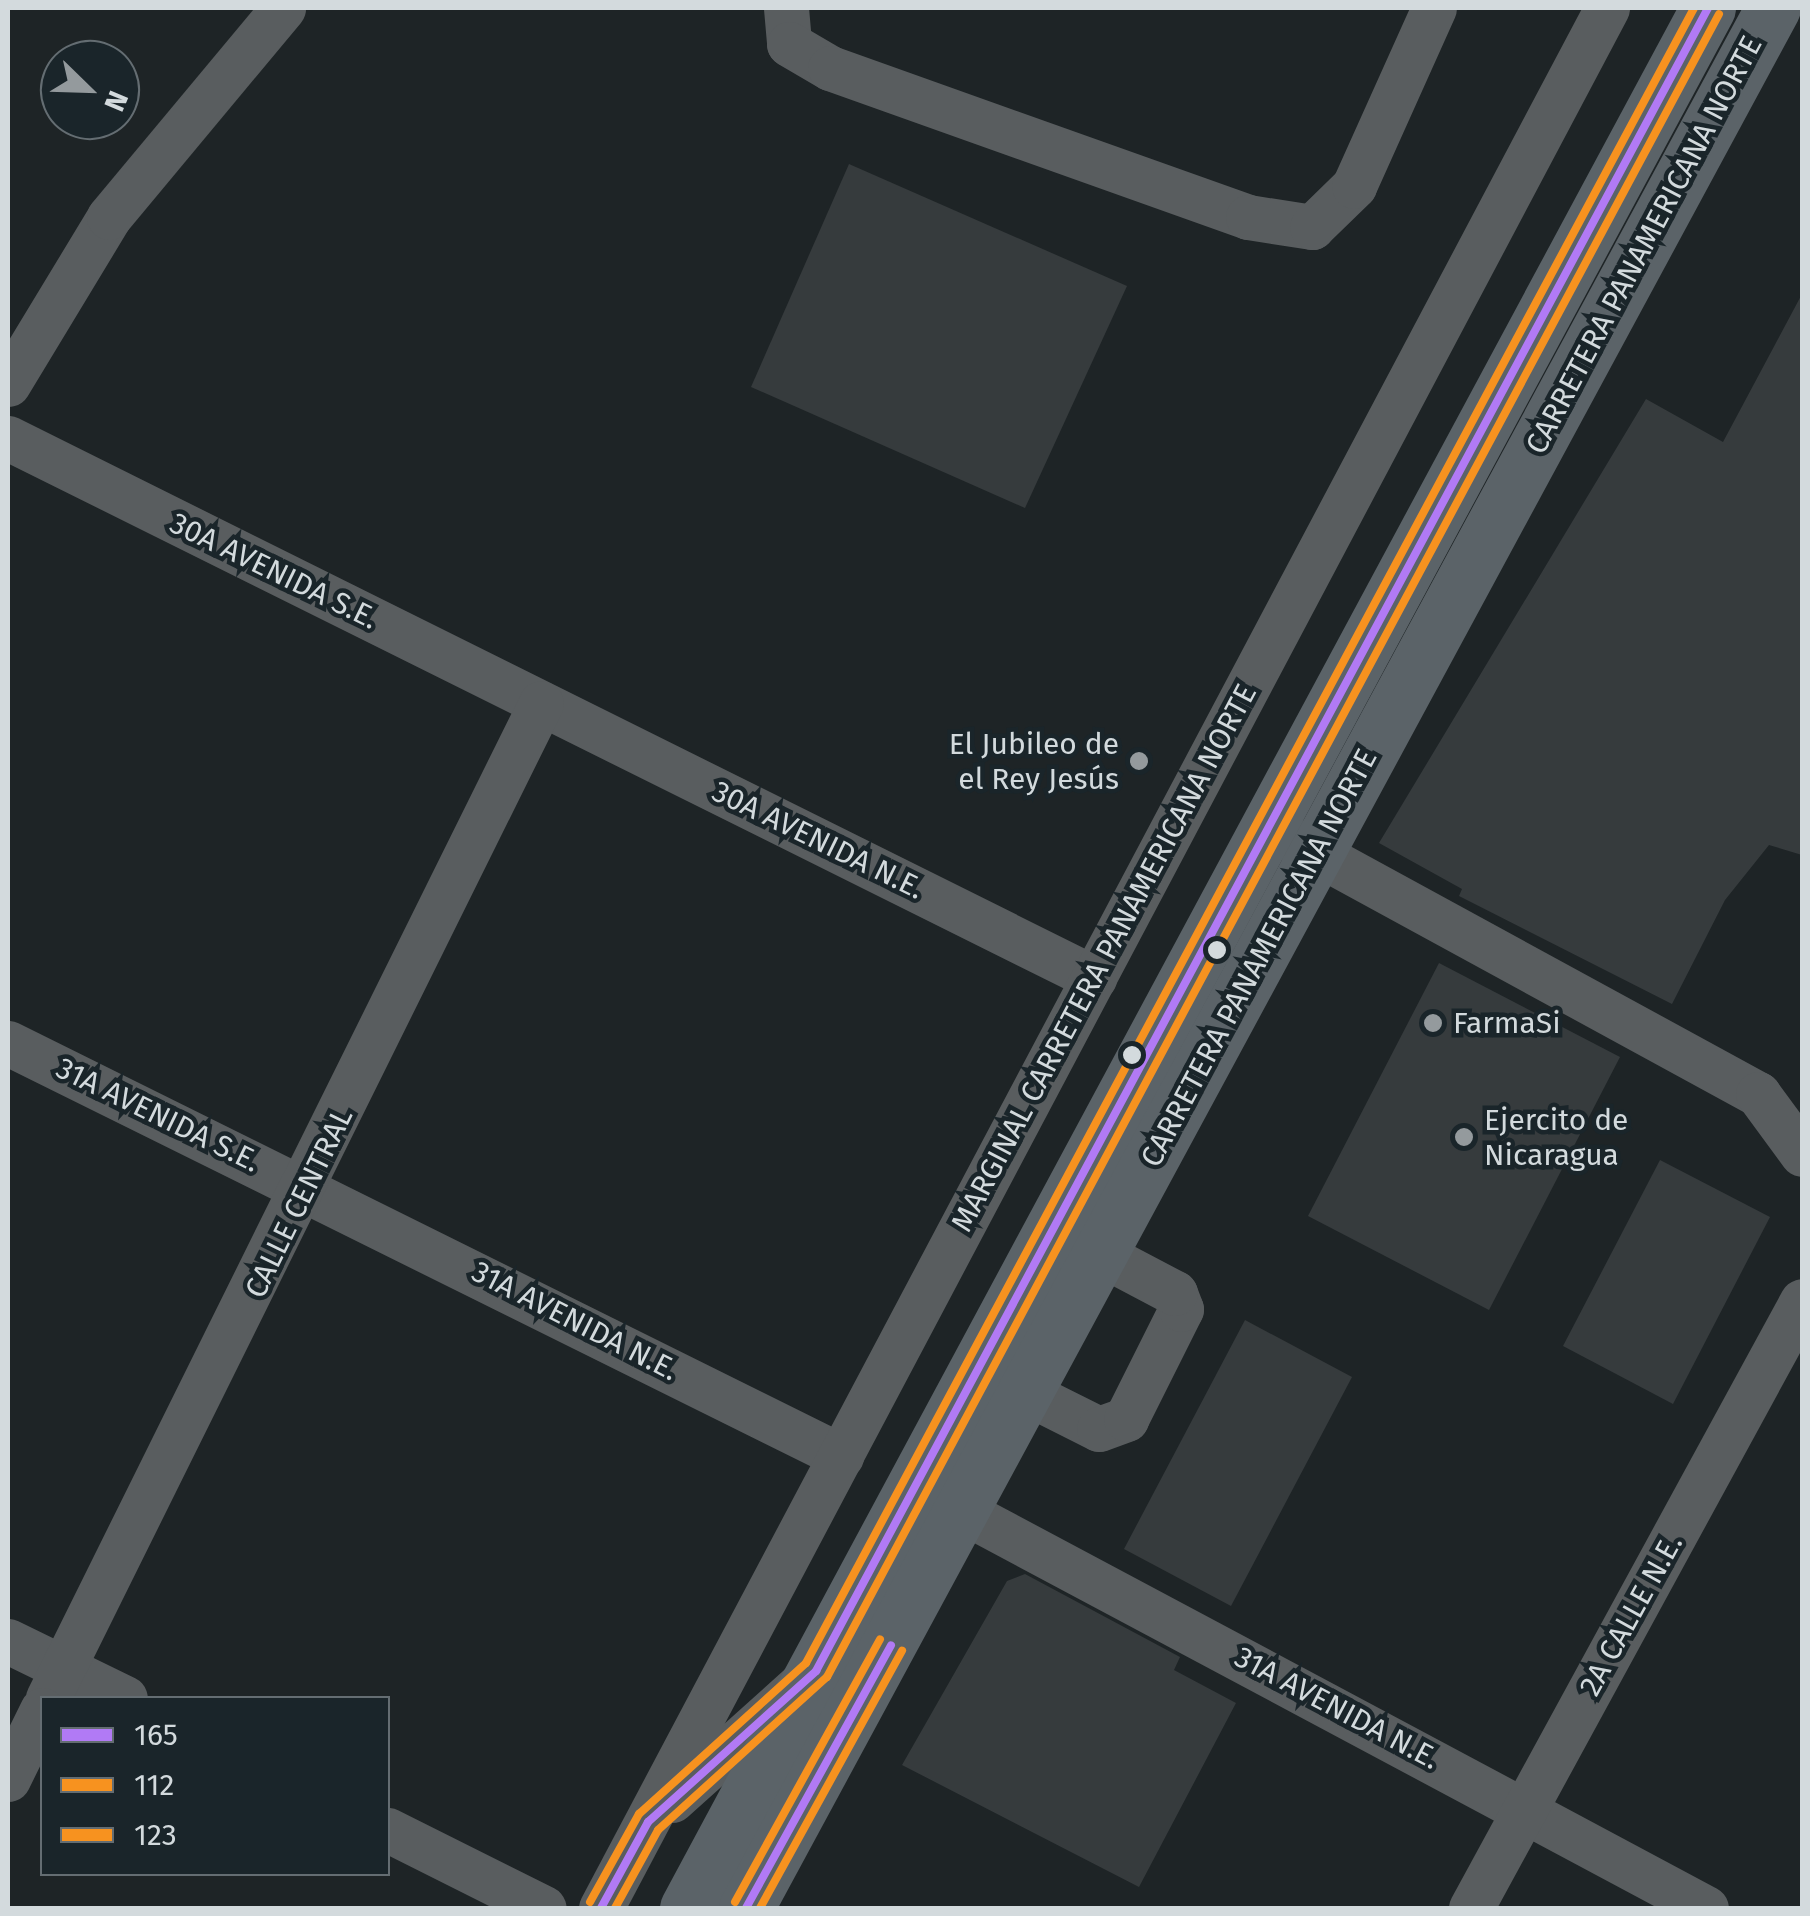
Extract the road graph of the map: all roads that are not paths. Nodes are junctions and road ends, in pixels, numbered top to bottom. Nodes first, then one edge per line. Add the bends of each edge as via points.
1 (283, 8) edge
2 (786, 8) edge
3 (1434, 8) edge
4 (1607, 8) edge
5 (1708, 8) edge
6 (1773, 8) edge
7 (8, 384) edge
8 (8, 438) edge
9 (541, 703) junction
10 (1267, 828) junction
11 (1316, 852) junction
12 (1094, 978) junction
13 (8, 1043) edge
14 (1802, 1154) edge
15 (308, 1187) junction
16 (1101, 1254) junction
17 (1797, 1311) edge
18 (1028, 1392) junction
19 (841, 1456) junction
20 (964, 1512) junction
21 (8, 1641) edge
22 (816, 1672) junction
23 (56, 1683) edge
24 (116, 1696) edge
25 (40, 1714) edge
26 (8, 1779) edge
27 (1526, 1807) junction
28 (648, 1822) junction
29 (390, 1831) edge
30 (544, 1908) edge
31 (601, 1908) edge
32 (686, 1908) edge
33 (746, 1908) edge
34 (1471, 1908) edge
35 (1706, 1908) edge

1 - 7 street via 110,217
2 - 3 street via 789,44 830,68 1248,218 1312,227 1354,186
4 - 12 street, MARGINAL CARRETERA PANAMERICANA NORTE
5 - 10 highway, CARRETERA PANAMERICANA NORTE
6 - 11 highway, CARRETERA PANAMERICANA NORTE
8 - 9 street, 30A AVENIDA S.E.
9 - 12 street, 30A AVENIDA N.E.
9 - 15 street, CALLE CENTRAL
10 - 11 street
10 - 22 highway, CARRETERA PANAMERICANA NORTE
11 - 14 street via 1758,1094
11 - 16 highway, CARRETERA PANAMERICANA NORTE
12 - 19 street, MARGINAL CARRETERA PANAMERICANA NORTE
13 - 15 street, 31A AVENIDA S.E.
15 - 19 street, 31A AVENIDA N.E.
15 - 23 street, CALLE CENTRAL
16 - 18 highway, CARRETERA PANAMERICANA NORTE
16 - 18 street via 1180,1301 1126,1419 1100,1429
17 - 27 street, 2A CALLE N.E.
18 - 20 highway, CARRETERA PANAMERICANA NORTE
19 - 28 street, MARGINAL CARRETERA PANAMERICANA NORTE
20 - 27 street, 31A AVENIDA N.E.
20 - 33 highway, CARRETERA PANAMERICANA NORTE
21 - 23 street
22 - 28 street
22 - 32 highway, CARRETERA PANAMERICANA NORTE
23 - 24 street
25 - 26 street
27 - 34 street, 2A CALLE N.E.
27 - 35 street, 31A AVENIDA N.E.
28 - 31 street, MARGINAL CARRETERA PANAMERICANA NORTE
29 - 30 street

